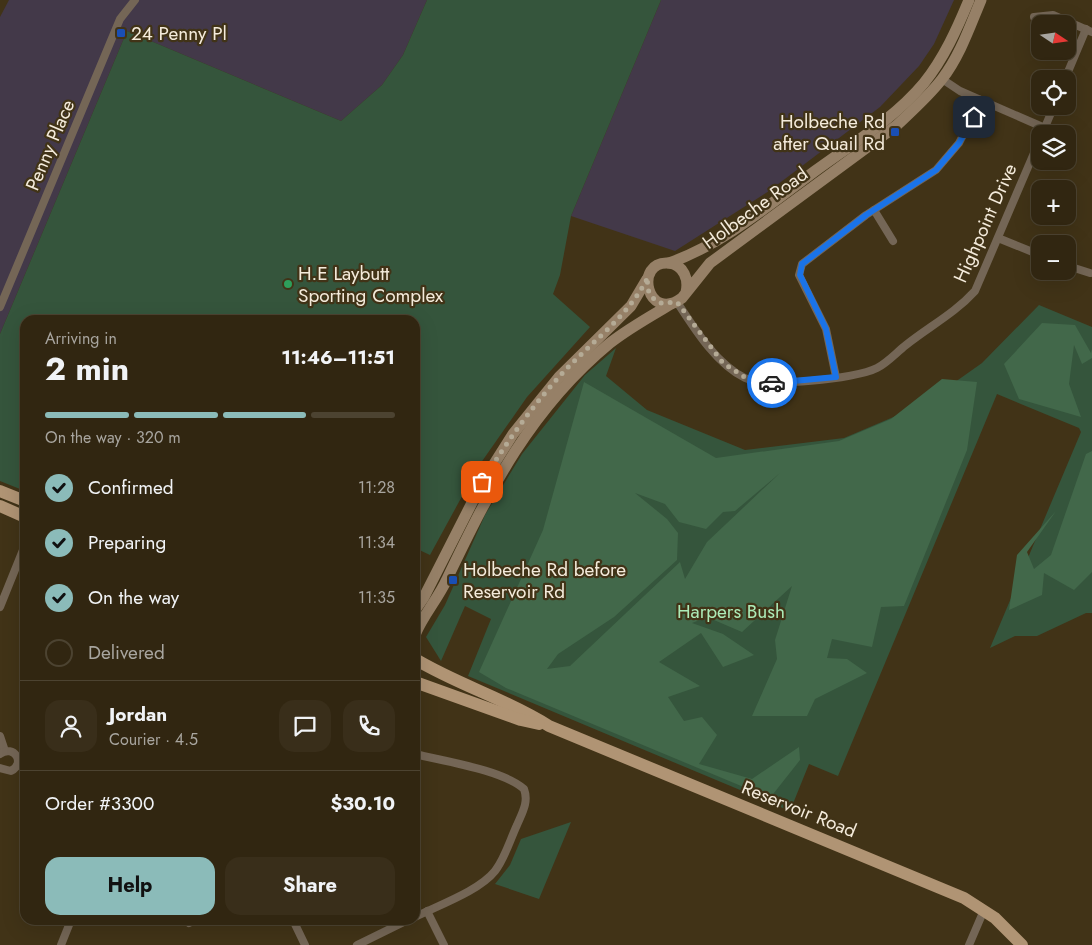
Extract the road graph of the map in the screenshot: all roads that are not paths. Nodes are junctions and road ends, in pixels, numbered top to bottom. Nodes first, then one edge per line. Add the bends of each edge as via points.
1 (136, 0) edge
2 (970, 0) edge
3 (981, 0) edge
4 (1076, 26) edge
5 (1089, 31) edge
6 (1070, 70) edge
7 (942, 79) junction
8 (981, 100) junction
9 (1032, 125) edge
10 (1031, 160) edge
11 (874, 210) junction
12 (998, 238) junction
13 (893, 241) dead end
14 (1031, 251) edge
15 (669, 263) junction
16 (1076, 269) edge
17 (1090, 274) dead end
18 (648, 277) junction
19 (686, 292) junction
20 (674, 303) junction
21 (0, 307) edge
22 (836, 377) junction
23 (0, 491) edge
24 (20, 499) edge
25 (0, 506) edge
26 (20, 515) edge
27 (20, 558) edge
28 (420, 603) edge
29 (0, 608) edge
30 (420, 627) edge
31 (420, 662) edge
32 (420, 684) edge
33 (549, 726) junction
34 (0, 736) edge
35 (2, 752) edge
36 (420, 755) edge
37 (0, 768) edge
38 (984, 910) junction
39 (427, 911) junction
40 (420, 914) edge
41 (69, 925) edge
42 (295, 925) edge
43 (398, 925) edge
44 (61, 945) edge
45 (305, 945) edge
46 (357, 945) edge
47 (444, 945) edge
48 (969, 945) edge
49 (1022, 945) edge

1 - 21 street, Penny Place via 120,19
2 - 15 street, Holbeche Road via 931,73 895,110 744,222 706,247
3 - 7 street, Holbeche Road via 967,35
4 - 5 street
5 - 6 street
7 - 8 street
7 - 19 street, Holbeche Road via 896,126 710,263
8 - 9 street
8 - 11 street via 962,138 943,163
10 - 12 street, Highpoint Drive
11 - 13 street
11 - 22 street via 806,259 799,269 802,282 826,329
12 - 14 street
12 - 22 street, Highpoint Drive via 975,291 961,307 876,369
15 - 18 street via 656,266
15 - 19 street via 685,273
16 - 17 street
18 - 20 street via 650,295 660,303
18 - 28 street via 630,306 559,376 513,434 482,482
19 - 20 street
20 - 22 street, Highpoint Drive via 723,363 746,378 775,384
20 - 30 street via 611,342 582,367 535,423 495,482 444,587
23 - 24 main road
25 - 26 main road
27 - 29 street
31 - 33 main road, Reservoir Road via 450,679 525,711
32 - 33 main road, Reservoir Road via 521,720
33 - 38 main road, Reservoir Road via 937,887
34 - 35 street
35 - 37 street via 12,751 17,755 18,765 11,771
36 - 39 street via 471,766 510,781 524,789 526,797 495,871 481,883
38 - 48 street
38 - 49 main road, Reservoir Road
39 - 40 street
39 - 47 street
41 - 44 street
42 - 45 street
43 - 46 street

